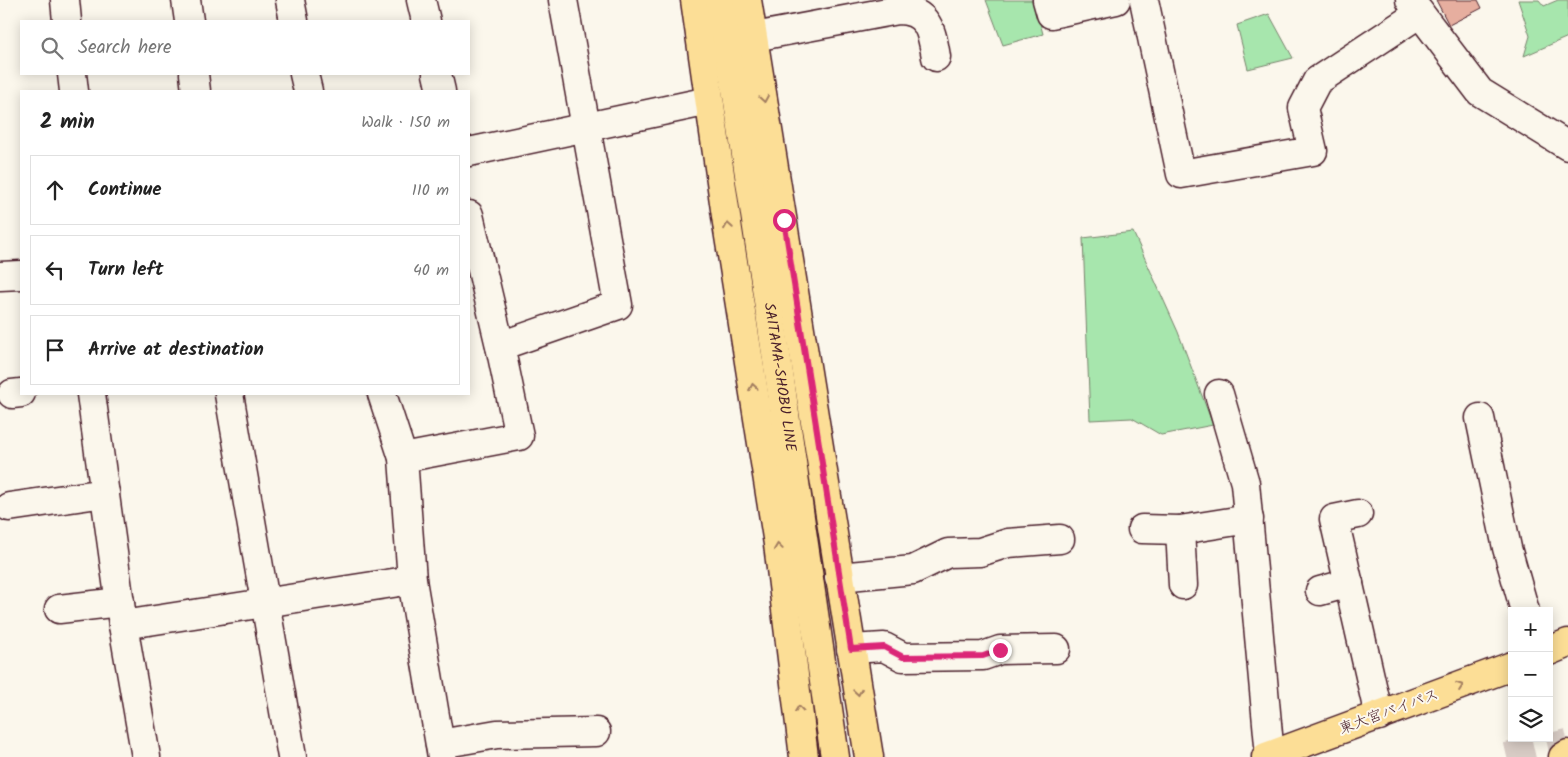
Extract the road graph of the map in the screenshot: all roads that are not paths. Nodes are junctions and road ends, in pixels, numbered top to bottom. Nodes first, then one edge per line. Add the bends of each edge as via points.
1 (65, 0) edge
2 (186, 0) edge
3 (290, 0) edge
4 (421, 0) edge
5 (563, 0) edge
6 (695, 0) edge
7 (720, 0) edge
8 (747, 0) edge
9 (1047, 0) edge
10 (1116, 0) edge
11 (1144, 0) edge
12 (1415, 6) edge
13 (67, 20) edge
14 (189, 20) edge
15 (294, 20) edge
16 (426, 20) edge
17 (754, 38) junction
18 (936, 57) dead end
19 (72, 75) edge
20 (194, 75) edge
21 (304, 75) edge
22 (437, 75) edge
23 (74, 90) edge
24 (196, 90) edge
25 (308, 90) edge
26 (441, 90) edge
27 (709, 100) junction
28 (585, 127) junction
29 (1568, 146) edge
30 (470, 152) edge
31 (470, 219) edge
32 (20, 275) edge
33 (0, 276) edge
34 (500, 346) junction
35 (1219, 394) dead end
36 (91, 395) edge
37 (229, 395) edge
38 (382, 395) edge
39 (1480, 418) dead end
40 (403, 458) junction
41 (105, 493) junction
42 (9, 507) dead end
43 (1358, 514) dead end
44 (1249, 519) junction
45 (1142, 529) dead end
46 (1180, 530) junction
47 (1060, 539) dead end
48 (839, 577) junction
49 (412, 580) junction
50 (1349, 583) junction
51 (1183, 585) dead end
52 (1320, 591) dead end
53 (266, 603) junction
54 (1524, 607) edge
55 (59, 609) dead end
56 (122, 613) junction
57 (1568, 644) edge
58 (1056, 648) dead end
59 (851, 649) junction
60 (1553, 650) edge
61 (1508, 668) edge
62 (1379, 716) junction
63 (596, 732) dead end
64 (441, 750) edge
65 (1568, 754) edge
66 (1268, 756) edge
67 (146, 757) edge
68 (292, 757) edge
69 (804, 757) edge
70 (835, 757) edge
71 (869, 757) edge
72 (1563, 757) edge

1 - 13 street
2 - 14 street
3 - 15 street
4 - 16 street
5 - 28 street
6 - 27 main road
7 - 70 main road, SAITAMA-SHOBU LINE
8 - 17 main road
9 - 10 street via 1051,14
11 - 12 street via 1181,174 1313,151 1303,108 1317,81
12 - 29 street via 1480,92
17 - 18 street via 905,10 925,22 933,36
17 -> 48 main road
19 - 23 street
20 - 24 street
21 - 25 street
22 - 26 street
27 - 28 street
69 -> 27 main road via 778,544
28 - 30 street
28 - 34 street via 618,305
31 - 34 street
32 - 33 street
34 - 40 street via 519,436
35 - 44 street via 1245,483
36 - 41 street
37 - 53 street
38 - 40 street
39 - 54 street via 1507,548
40 - 49 street
41 - 42 street
41 - 56 street
43 - 50 street via 1334,519
44 - 46 street
44 - 66 street
45 - 46 street
46 - 51 street
47 - 48 street via 1008,543 980,552 948,553 913,570
48 - 59 main road
49 - 53 street
49 - 64 street
50 - 52 street
50 - 62 street
53 - 56 street
53 - 68 street
55 - 56 street
56 - 67 street
57 - 60 main road
58 - 59 street via 1000,650 983,656 913,657 903,657 884,647
59 -> 71 main road
62 -> 61 main road, 東大宮バイパス
62 - 66 main road, 東大宮バイパス
63 - 64 street via 497,734
65 - 72 main road

